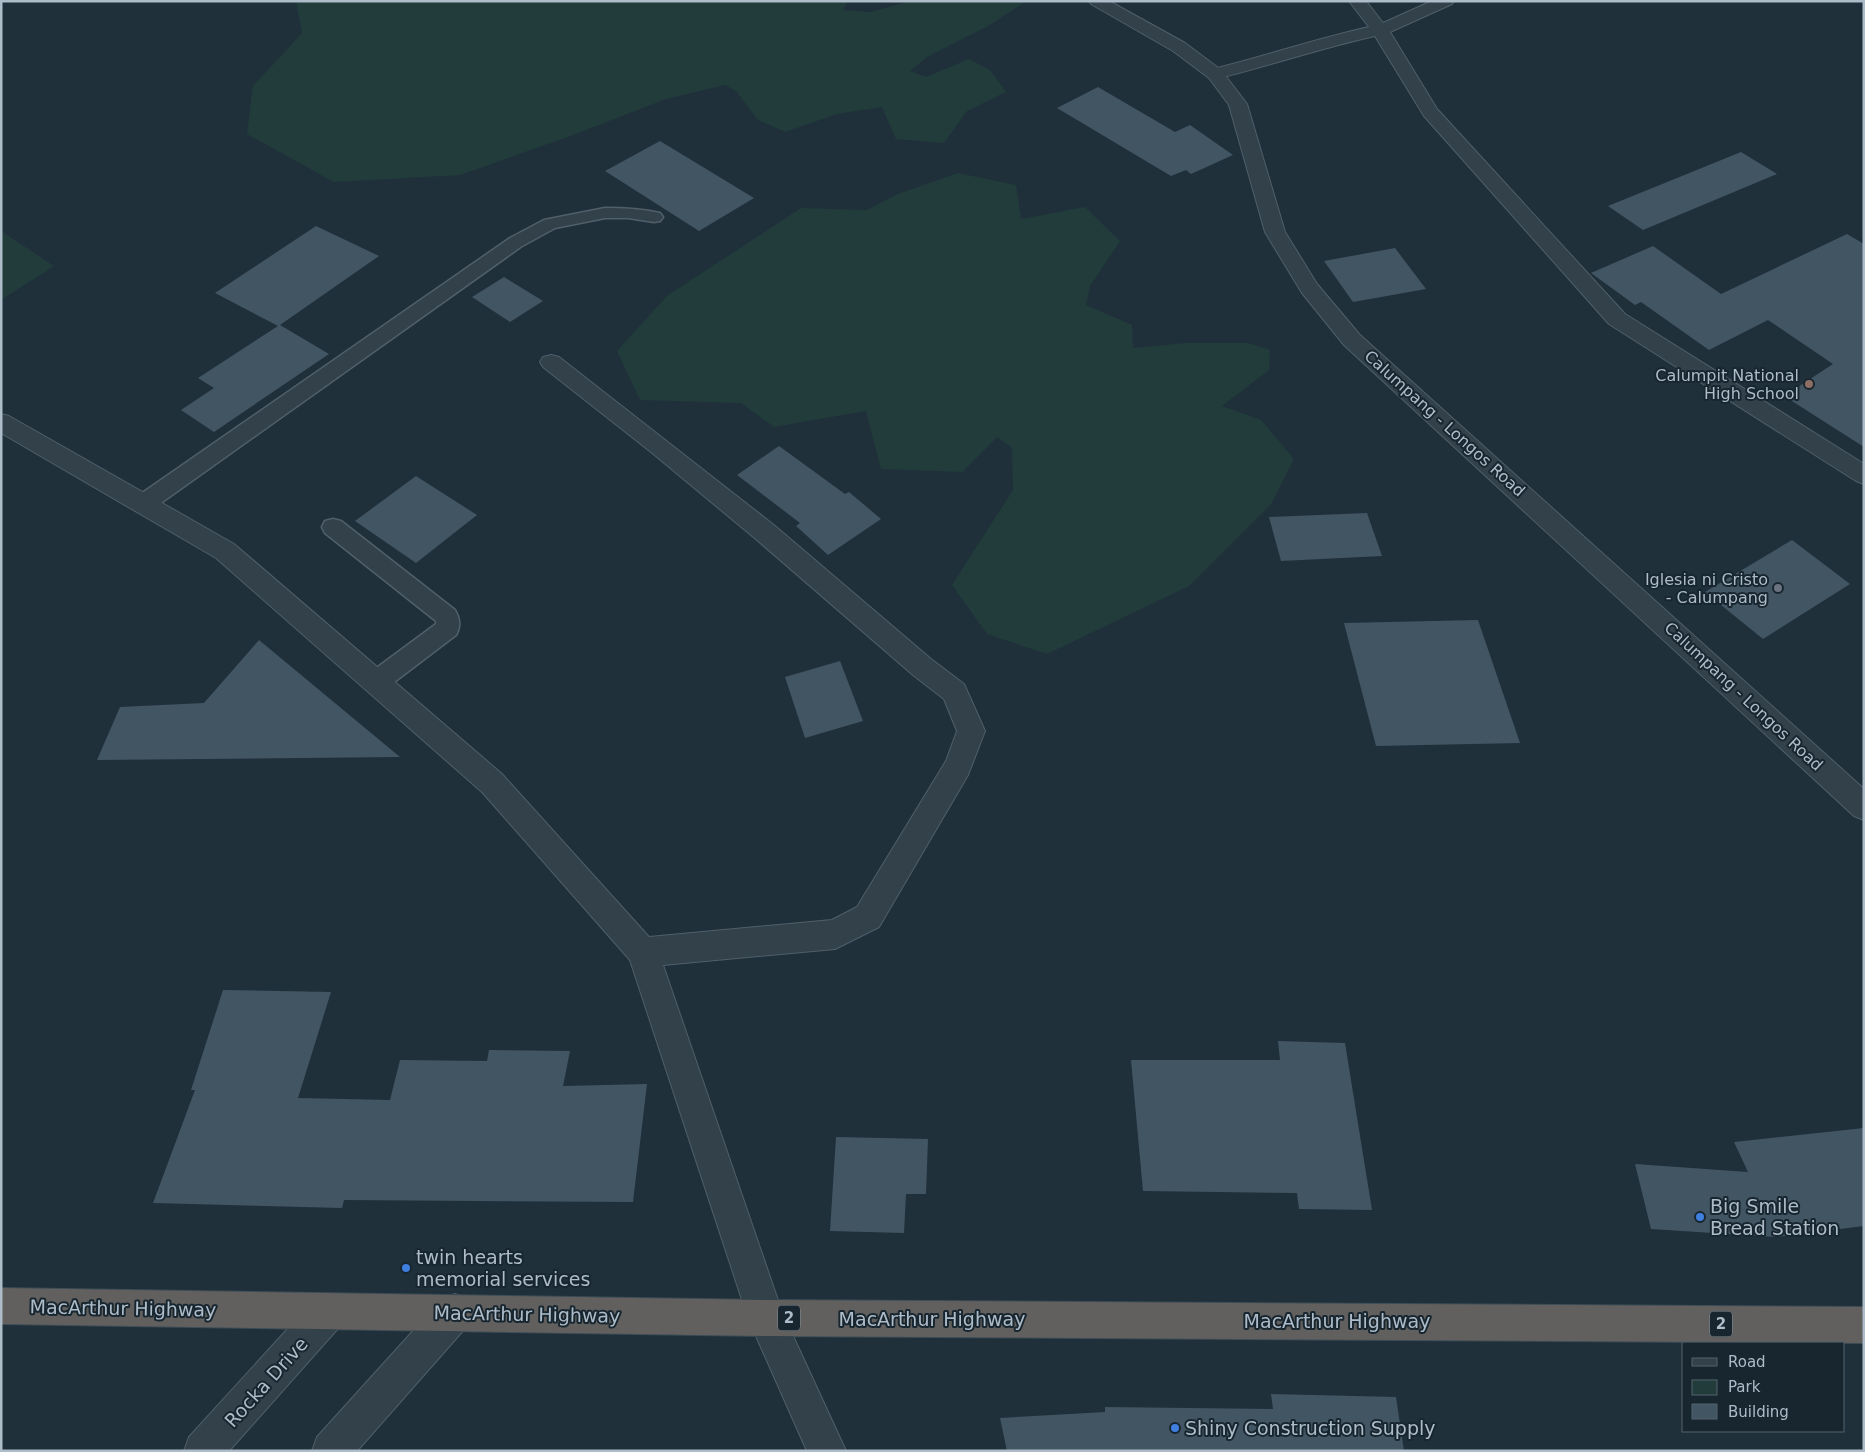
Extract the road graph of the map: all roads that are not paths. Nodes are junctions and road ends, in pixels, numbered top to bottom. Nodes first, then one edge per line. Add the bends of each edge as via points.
1 (1097, 1) edge
2 (1358, 1) edge
3 (1446, 1) edge
4 (1380, 30) junction
5 (1215, 74) junction
6 (654, 217) dead end
7 (551, 362) dead end
8 (1, 422) edge
9 (1864, 475) edge
10 (143, 504) junction
11 (333, 527) dead end
12 (376, 682) junction
13 (1864, 806) edge
14 (643, 952) junction
15 (1, 1306) edge
16 (328, 1312) junction
17 (455, 1312) junction
18 (766, 1318) junction
19 (1864, 1325) edge
20 (203, 1451) edge
21 (332, 1451) edge
22 (827, 1451) edge

1 - 5 street, Calumpang - Longos Road via 1179,47
2 - 4 street
3 - 4 street
4 - 5 street
4 - 9 street via 1430,112 1617,319
5 - 13 street, Calumpang - Longos Road via 1238,104 1275,232 1310,288 1352,340
6 - 10 lane via 606,213 550,224 516,242
7 - 14 street via 766,533 954,692 971,732 958,766 868,917 835,934
8 - 10 street
10 - 12 street via 224,551
11 - 12 lane via 447,617 448,628
12 - 14 street via 492,783
14 - 18 street
15 - 16 highway, MacArthur Highway / 2
16 - 17 highway, MacArthur Highway / 2
16 - 20 street, Rocka Drive
17 - 18 highway, MacArthur Highway / 2
17 - 21 street
18 - 19 highway, MacArthur Highway / 2
18 - 22 street

